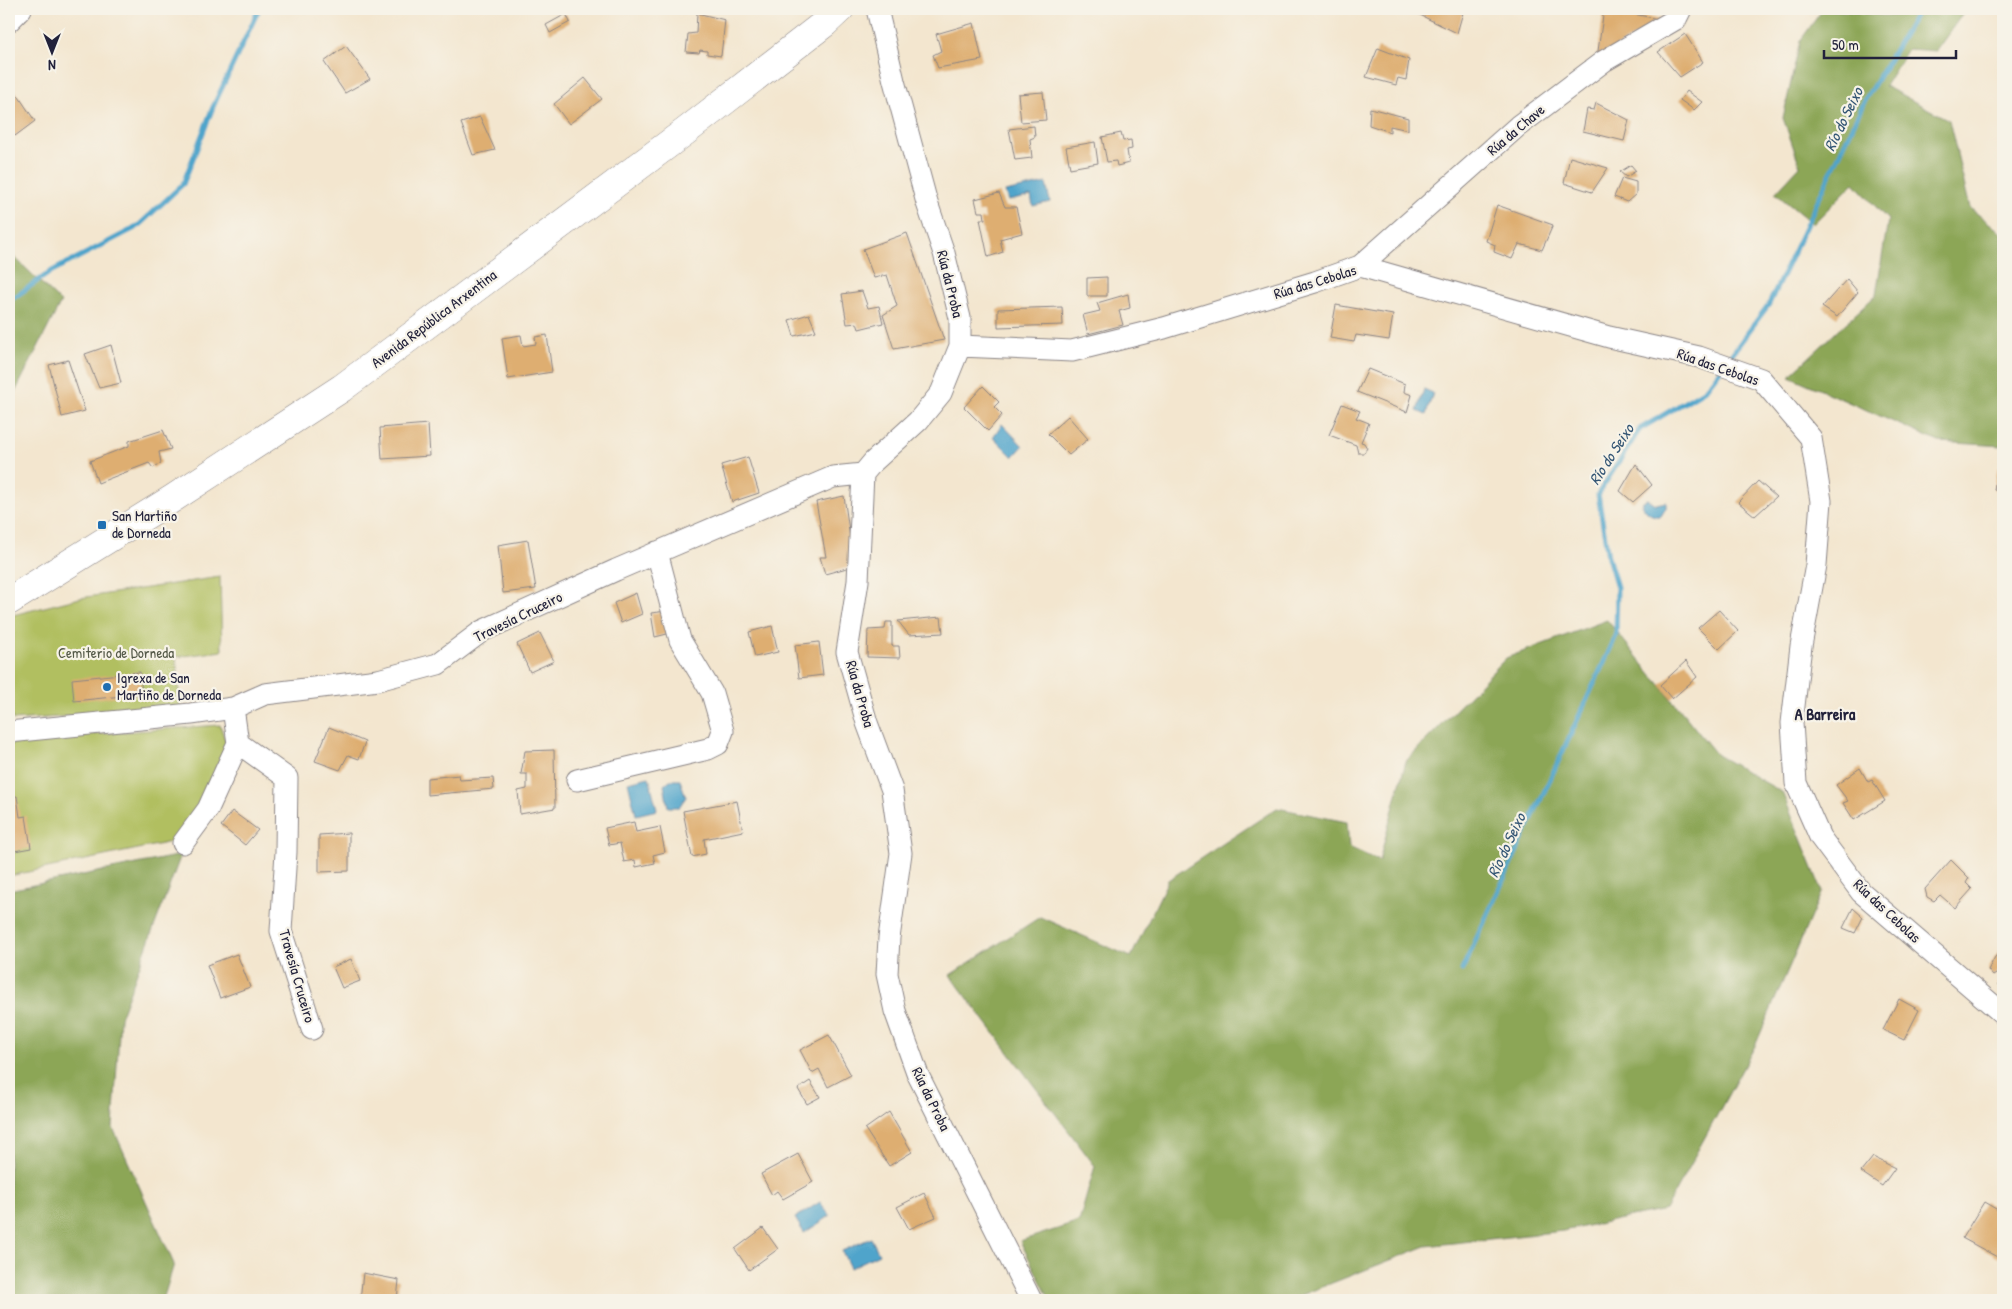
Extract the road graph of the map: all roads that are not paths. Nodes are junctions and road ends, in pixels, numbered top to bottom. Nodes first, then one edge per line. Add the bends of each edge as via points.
1 (21, 9) edge
2 (840, 9) edge
3 (877, 9) edge
4 (1681, 9) edge
5 (9, 20) edge
6 (1360, 266) junction
7 (960, 346) junction
8 (863, 474) junction
9 (657, 552) junction
10 (9, 601) edge
11 (233, 708) junction
12 (9, 732) edge
13 (238, 743) junction
14 (577, 780) dead end
15 (183, 843) dead end
16 (2003, 1014) edge
17 (312, 1029) dead end
18 (1031, 1300) edge

1 - 5 street
2 - 10 main road, Avenida República Arxentina via 686,131 342,388
3 - 7 street, Rúa da Proba via 901,109 944,253 960,318
4 - 6 street, Rúa da Chave via 1676,19 1604,61 1518,126
6 - 7 street, Rúa das Cebolas via 1164,328 1072,351
6 - 16 street, Rúa das Cebolas via 1609,337 1699,356 1761,378 1811,438 1821,501 1816,565 1801,646 1792,723 1796,783 1820,837 1861,892
7 - 8 street, Rúa da Proba via 941,393 918,421
8 - 9 street, Travesía Cruceiro via 833,477
8 - 18 street, Rúa da Proba via 858,581 847,652 867,723 892,790 901,853 888,938 887,974 895,1012 918,1075
9 - 11 street, Travesía Cruceiro via 482,631 438,664 378,680 265,694
9 - 14 street via 680,640 712,693 723,731 718,744 708,749
11 - 12 street, Travesía Cruceiro
11 - 13 street
13 - 15 street via 208,809
13 - 17 street, Travesía Cruceiro via 287,778 281,931

